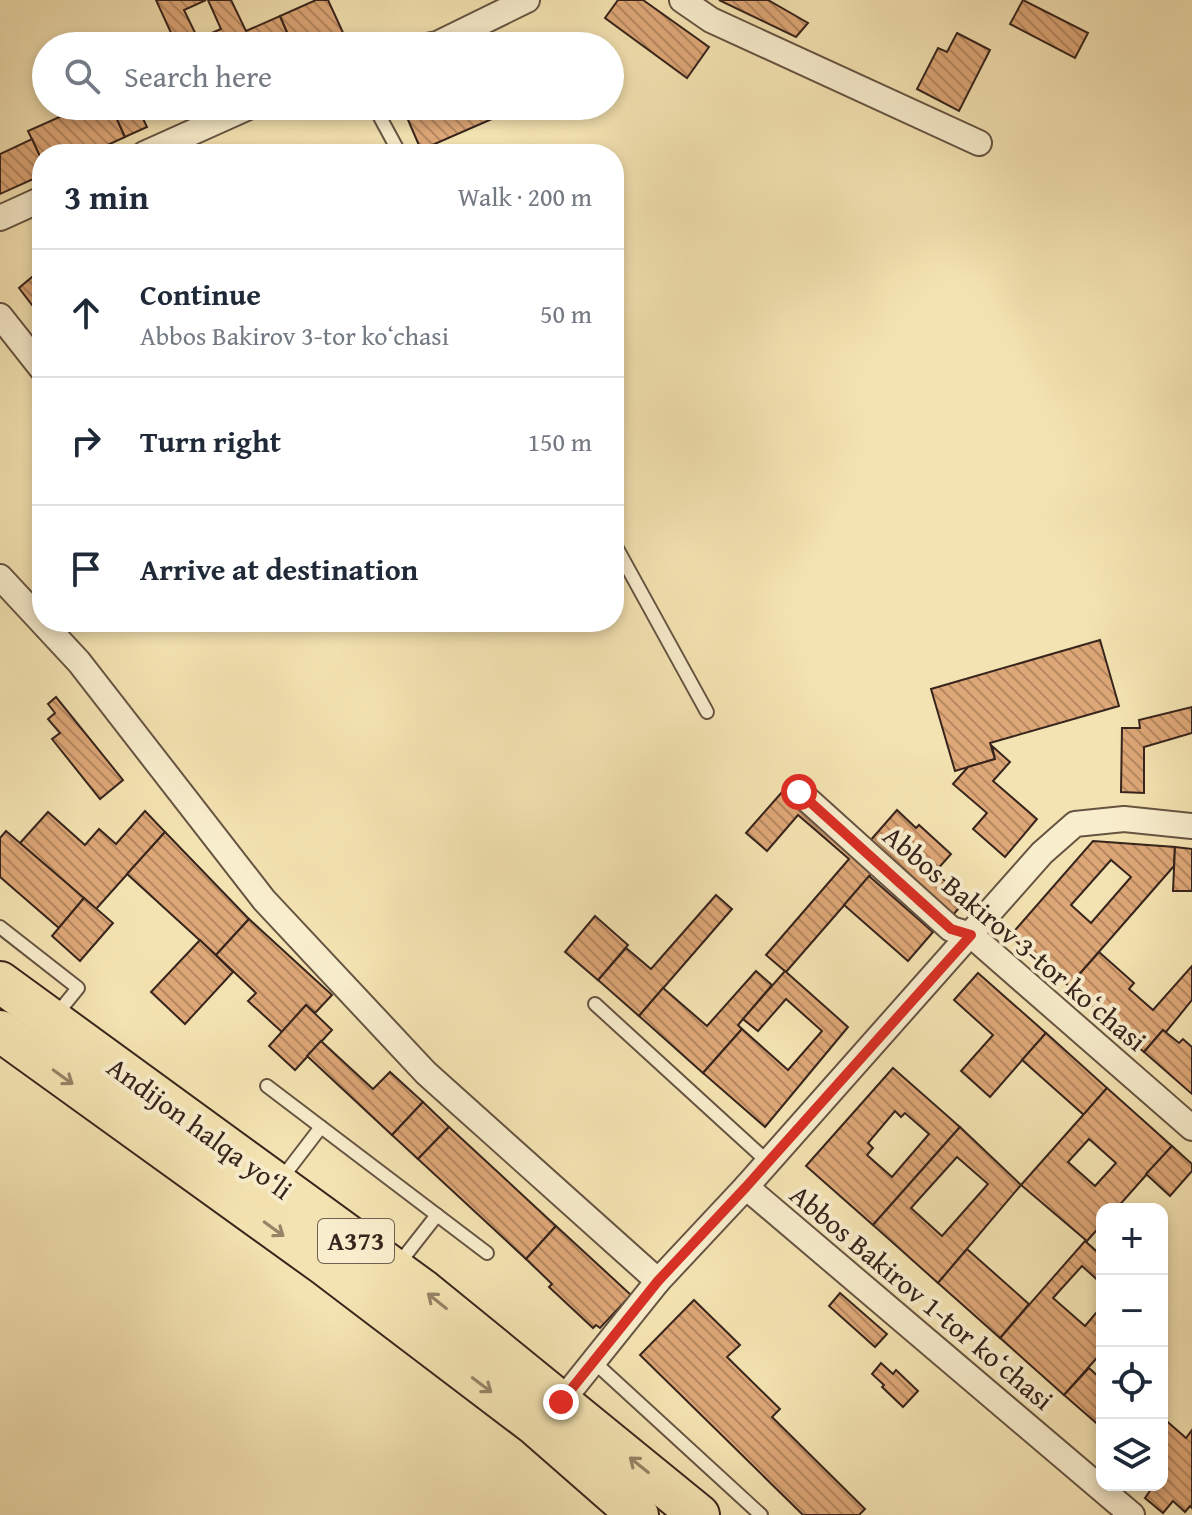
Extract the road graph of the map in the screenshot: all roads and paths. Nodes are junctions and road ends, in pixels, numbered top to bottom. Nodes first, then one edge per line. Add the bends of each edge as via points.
1 (527, 0) edge
2 (682, 0) edge
3 (462, 32) edge
4 (220, 120) edge
5 (382, 120) edge
6 (979, 143) dead end
7 (166, 144) edge
8 (395, 144) edge
9 (32, 204) edge
10 (0, 218) edge
11 (0, 316) edge
12 (32, 356) edge
13 (624, 561) edge
14 (0, 577) edge
15 (32, 611) edge
16 (51, 632) edge
17 (707, 712) dead end
18 (799, 792) dead end
19 (1192, 826) edge
20 (0, 927) edge
21 (971, 935) junction
22 (0, 982) edge
23 (595, 1004) dead end
24 (52, 1020) junction
25 (0, 1031) edge
26 (267, 1086) dead end
27 (321, 1127) junction
28 (1192, 1128) edge
29 (768, 1162) junction
30 (277, 1184) junction
31 (746, 1187) junction
32 (437, 1215) junction
33 (487, 1253) dead end
34 (394, 1269) junction
35 (658, 1281) junction
36 (593, 1361) junction
37 (561, 1402) junction
38 (638, 1515) edge
39 (699, 1515) edge
40 (761, 1515) edge
41 (1132, 1515) edge

1 - 3 street
2 - 6 street via 711,20
4 - 7 street
5 - 8 lane
9 - 10 street
11 - 12 street
13 - 17 lane
14 - 15 street
16 - 35 street via 264,900 426,1073
18 - 21 street, Abbos Bakirov 3-tor koʻchasi via 951,929
19 - 21 street via 1124,819 1075,824 1042,853
20 - 24 lane via 78,988
21 - 28 street, Abbos Bakirov 3-tor koʻchasi
21 - 29 street
22 - 24 highway, Andijon halqa yo‘li / A373
23 - 29 lane
24 - 30 highway, Andijon halqa yo‘li / A373
25 -> 38 highway, Andijon halqa yo‘li / A373 via 339,1275 534,1424
26 - 27 lane
27 - 30 lane
27 - 32 lane
29 - 31 street
30 - 34 highway, Andijon halqa yo‘li / A373
31 - 35 street
31 - 41 street, Abbos Bakirov 1-tor koʻchasi
32 - 33 lane
32 - 34 lane
37 -> 34 highway, Andijon halqa yo‘li / A373
35 - 36 street
36 - 37 street
36 - 40 lane
39 -> 37 highway, Andijon halqa yo‘li / A373

